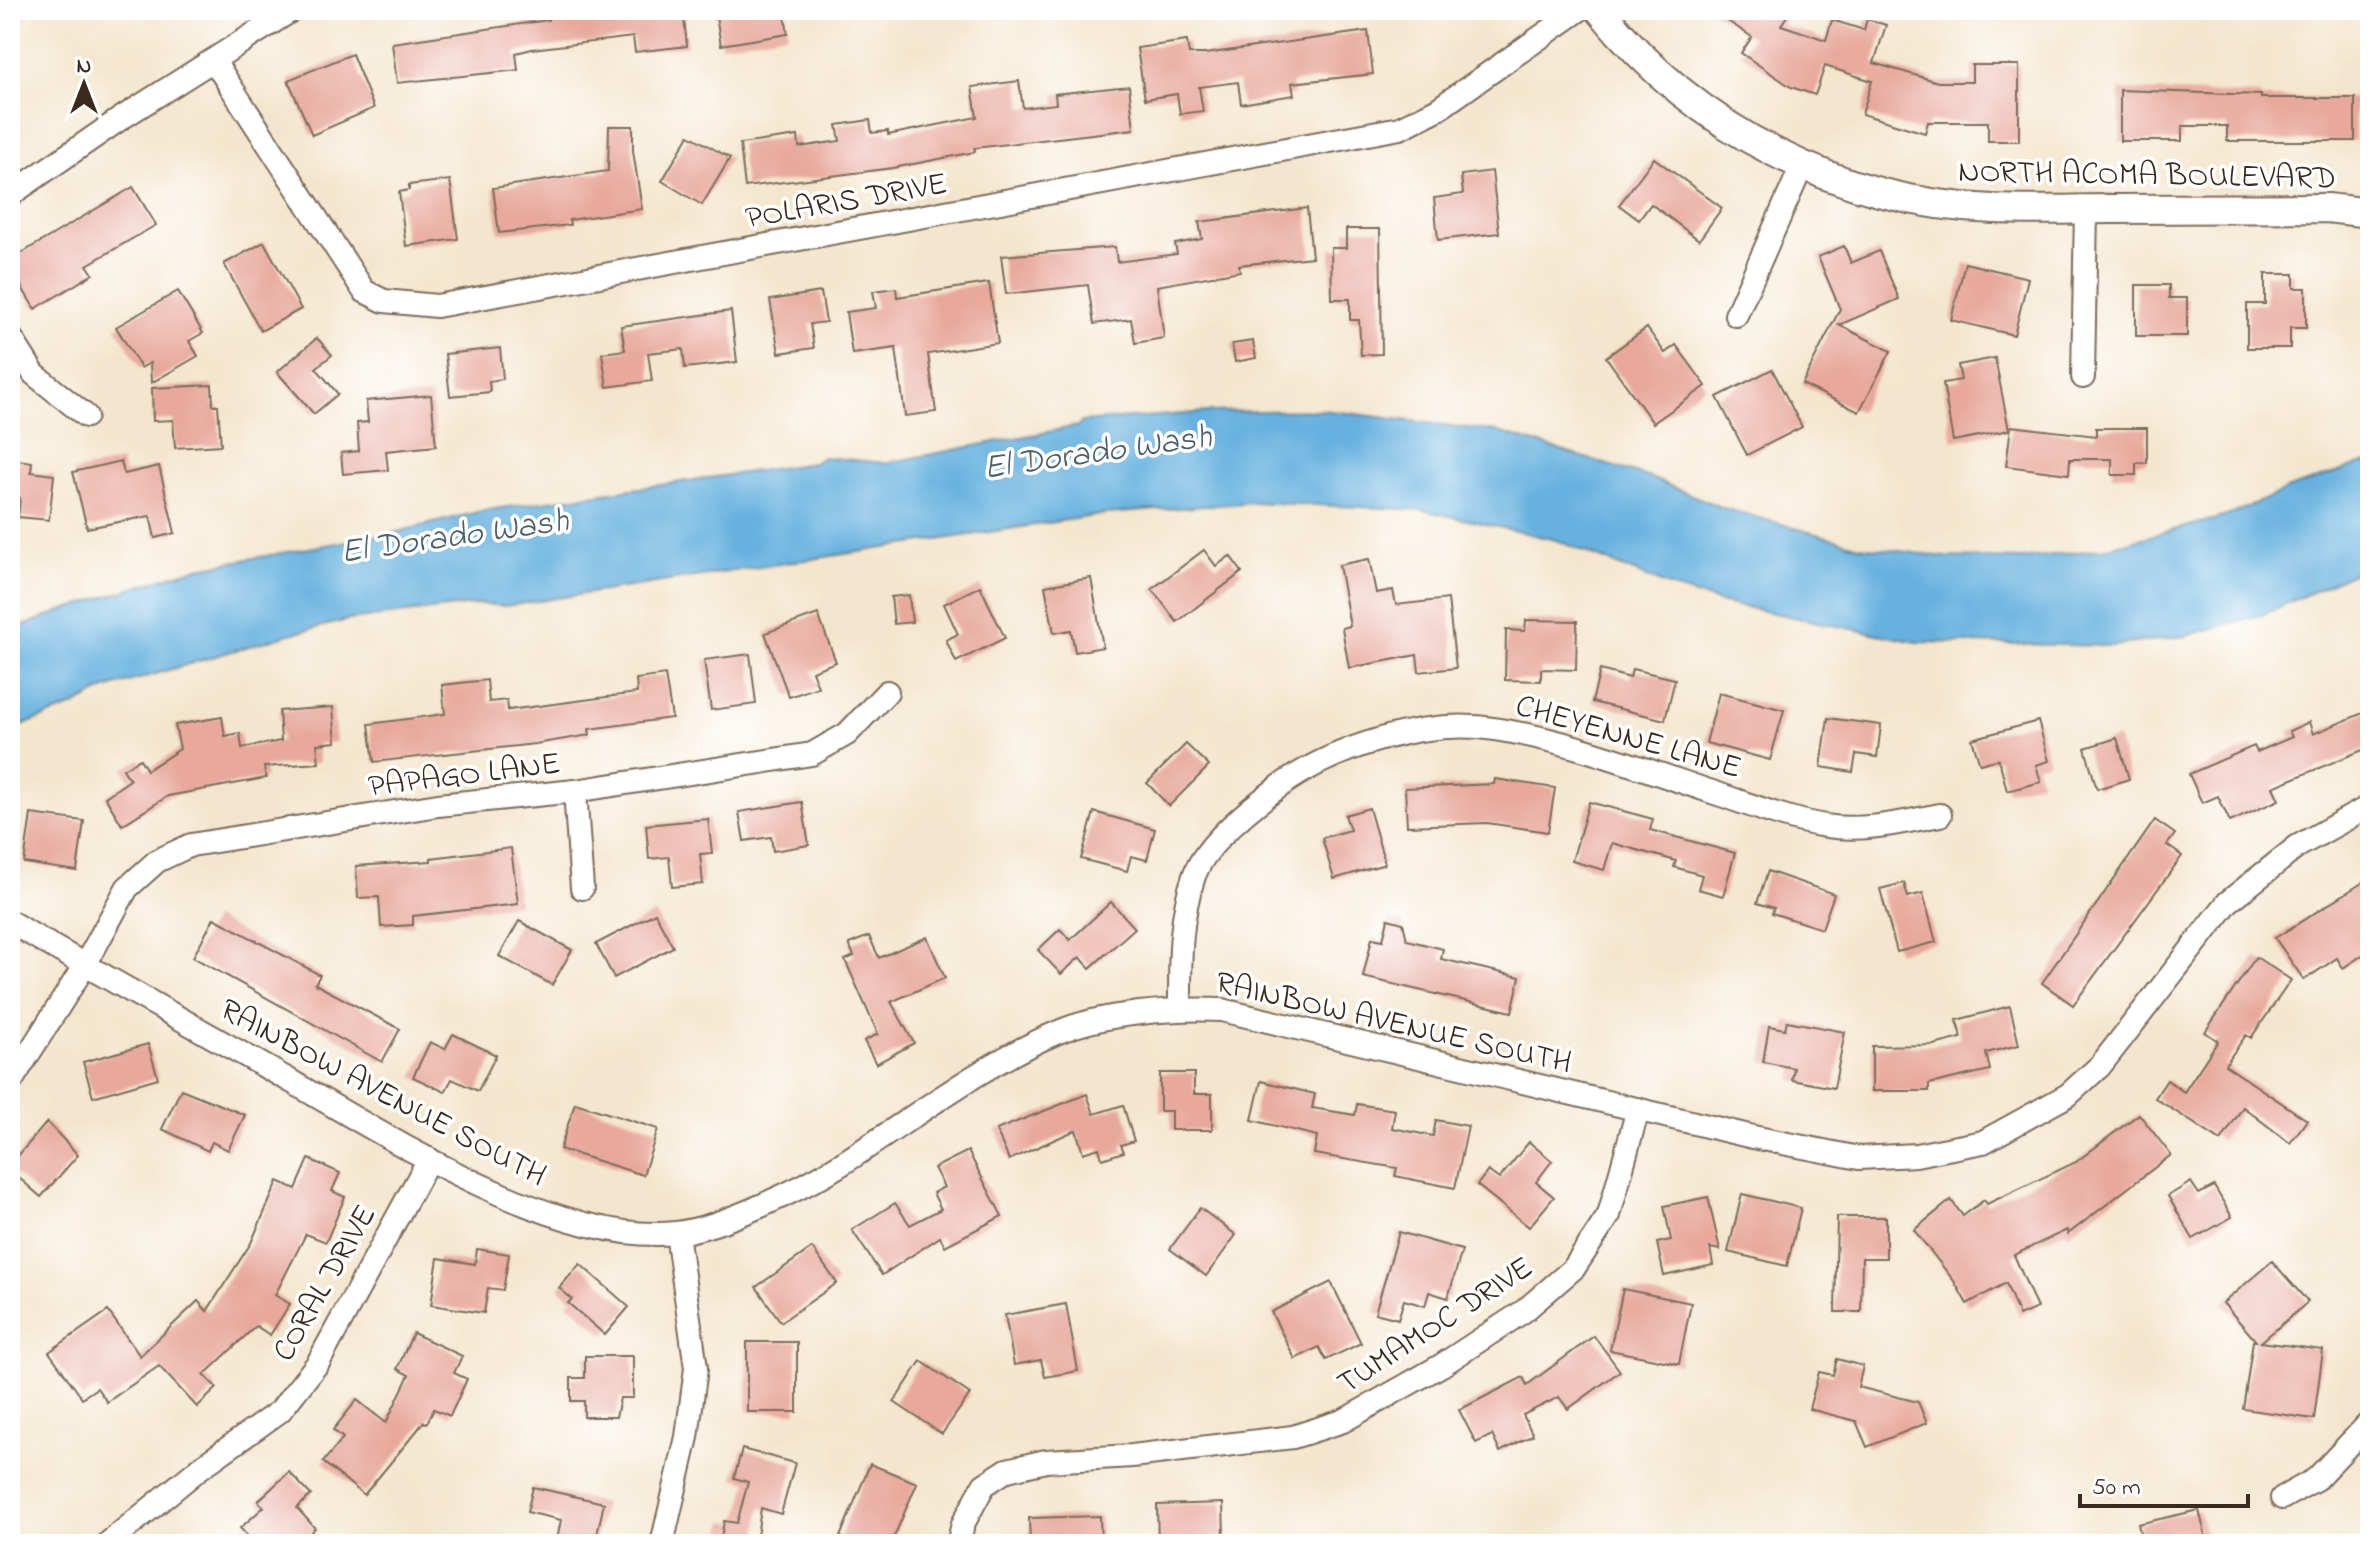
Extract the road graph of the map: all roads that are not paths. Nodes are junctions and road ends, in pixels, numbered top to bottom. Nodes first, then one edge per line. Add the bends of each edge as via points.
1 (292, 10) edge
2 (1579, 10) edge
3 (1600, 10) edge
4 (214, 61) junction
5 (1802, 166) junction
6 (10, 195) edge
7 (2086, 209) junction
8 (2370, 213) edge
9 (1736, 315) dead end
10 (10, 336) edge
11 (2083, 377) dead end
12 (86, 416) dead end
13 (887, 692) dead end
14 (575, 791) junction
15 (2370, 806) edge
16 (1940, 815) dead end
17 (582, 888) dead end
18 (10, 922) edge
19 (85, 965) junction
20 (1180, 1009) junction
21 (10, 1083) edge
22 (1638, 1109) junction
23 (429, 1159) junction
24 (677, 1233) junction
25 (2370, 1422) edge
26 (2282, 1498) dead end
27 (107, 1544) edge
28 (662, 1544) edge
29 (958, 1544) edge

1 - 4 street
2 - 4 street, POLARIS DRIVE via 1438,109 1400,128 437,306 384,301 364,291
3 - 5 main road, NORTH ACOMA BOULEVARD via 1623,39 1700,108 1748,141
4 - 6 street
5 - 7 main road, NORTH ACOMA BOULEVARD via 1914,200 1992,209
5 - 9 street
7 - 8 main road, NORTH ACOMA BOULEVARD via 2327,208
7 - 11 street
10 - 12 street via 34,374
13 - 14 street, PAPAGO LANE via 847,734 812,754
14 - 17 street
14 - 19 street, PAPAGO LANE via 438,805 191,845 157,861 127,888
15 - 22 street, RAINBOW AVENUE SOUTH via 2298,846 2228,902 2100,1066 2068,1095 1983,1142 1916,1155 1859,1158
16 - 20 street, CHEYENNE LANE via 1877,826 1827,826 1492,728 1437,728 1357,746 1300,771 1260,801 1226,831 1194,874 1180,944
18 - 19 street, RAINBOW AVENUE SOUTH
19 - 21 street, PAPAGO LANE
19 - 23 street, RAINBOW AVENUE SOUTH
20 - 22 street, RAINBOW AVENUE SOUTH via 1222,1010
20 - 24 street, RAINBOW AVENUE SOUTH via 1059,1031 823,1176 749,1211
22 - 29 street, TUMAMOC DRIVE via 1609,1215 1574,1268 1524,1311 1442,1365 1343,1421 1293,1437 1046,1461 1007,1470 984,1485
23 - 24 street, RAINBOW AVENUE SOUTH via 555,1217 616,1232
23 - 27 street, CORAL DRIVE via 318,1363 280,1411
24 - 28 street via 696,1368 687,1437
25 - 26 street via 2316,1479

